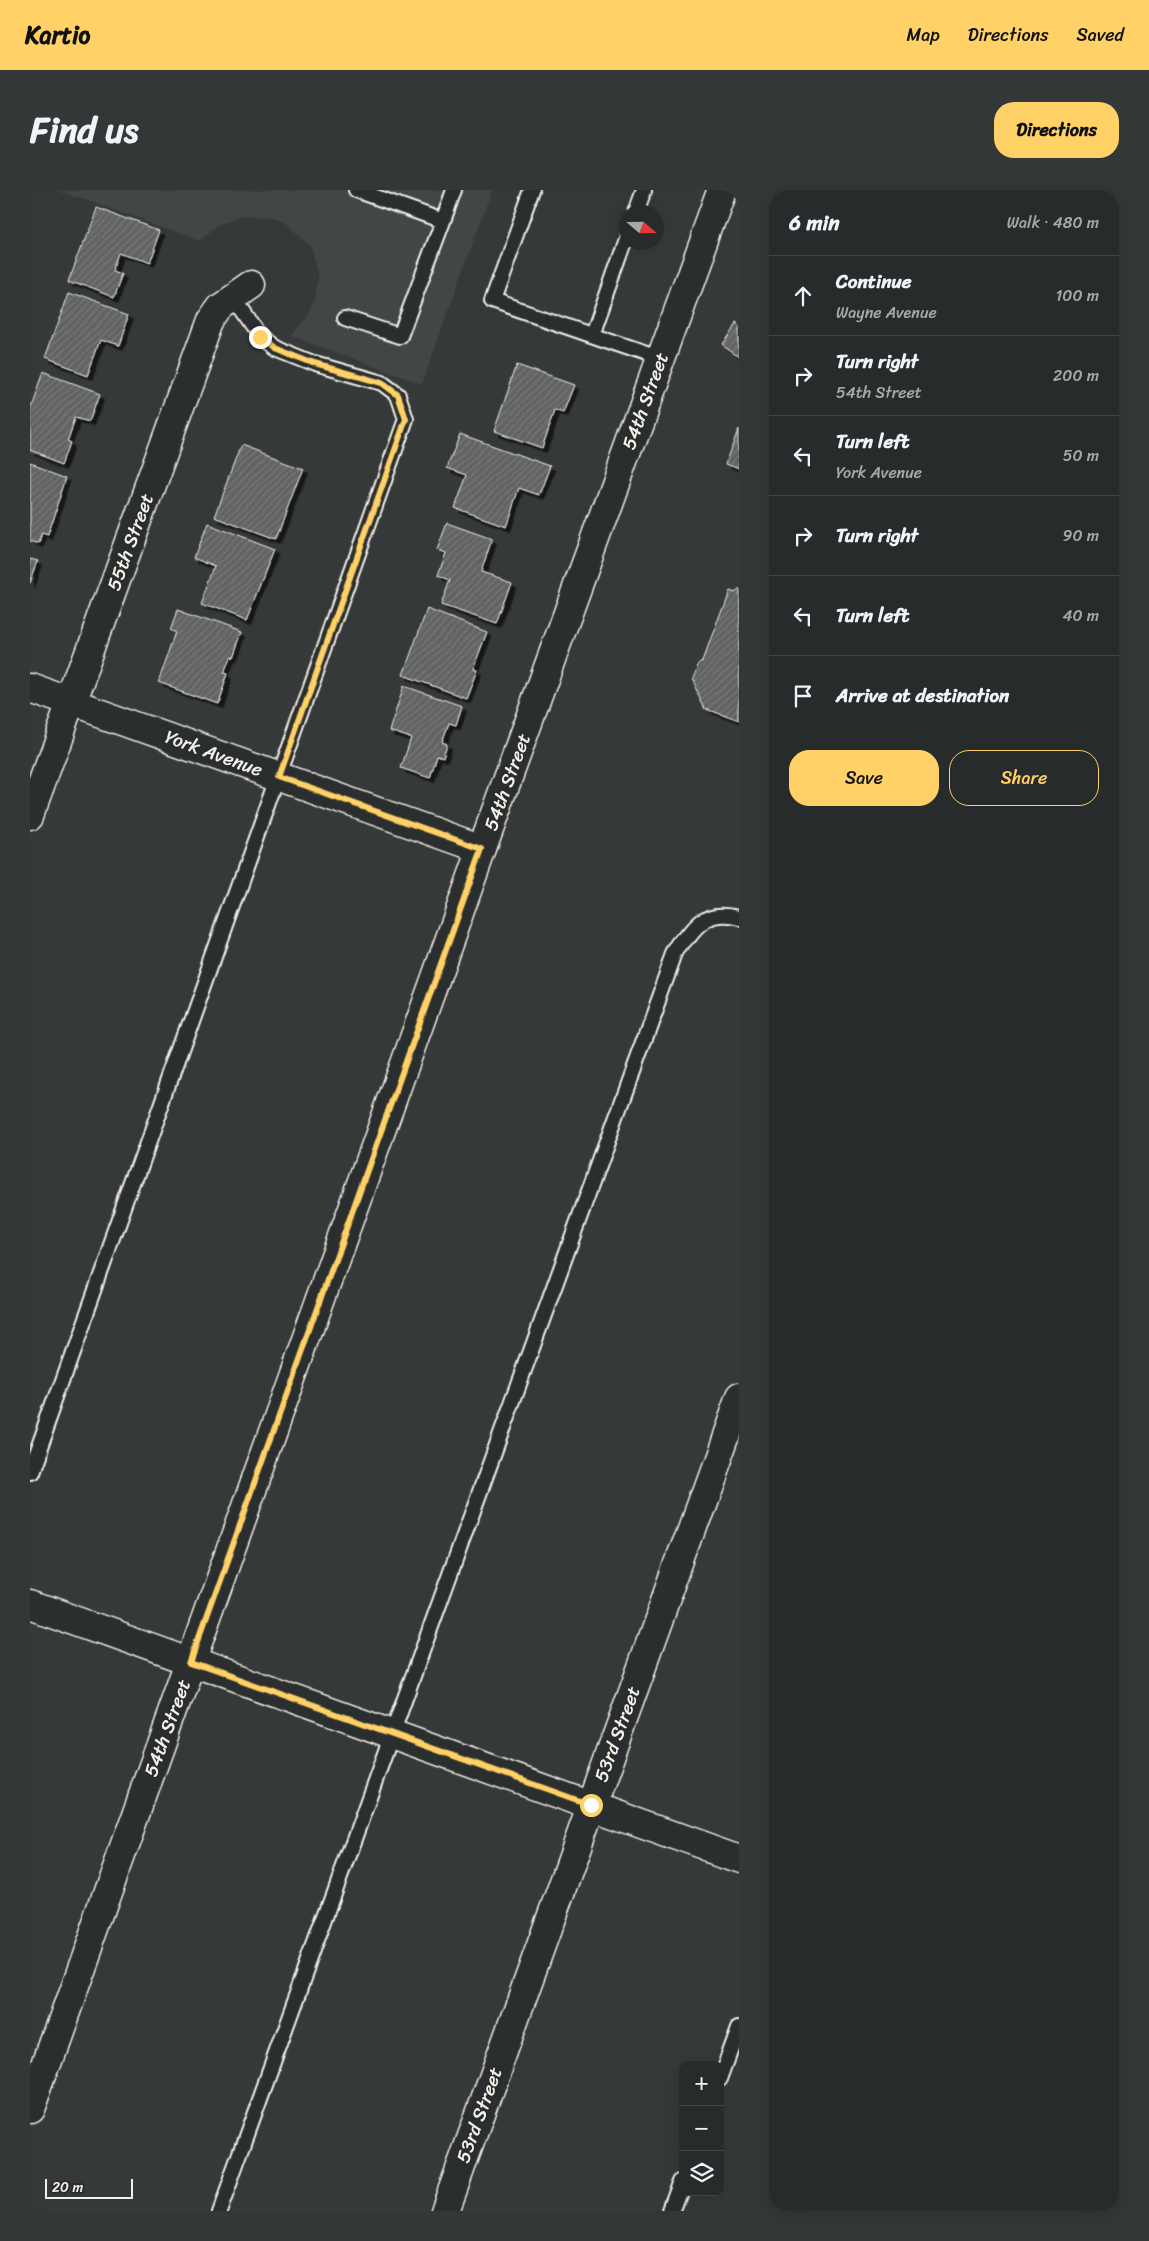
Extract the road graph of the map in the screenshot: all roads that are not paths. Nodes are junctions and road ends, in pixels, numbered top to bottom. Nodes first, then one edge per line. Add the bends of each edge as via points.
1 (356, 190) edge
2 (454, 190) edge
3 (532, 190) edge
4 (644, 190) edge
5 (722, 190) edge
6 (639, 205) edge
7 (443, 221) junction
8 (622, 250) edge
9 (242, 291) joint
10 (344, 318) dead end
11 (592, 335) junction
12 (661, 359) junction
13 (30, 688) edge
14 (71, 702) junction
15 (279, 777) junction
16 (30, 815) edge
17 (482, 849) junction
18 (739, 917) edge
19 (739, 1398) edge
20 (30, 1472) edge
21 (30, 1604) edge
22 (191, 1662) junction
23 (393, 1734) junction
24 (591, 1805) junction
25 (739, 1859) edge
26 (739, 2026) edge
27 (724, 2067) edge
28 (30, 2109) edge
29 (679, 2193) edge
30 (219, 2211) edge
31 (445, 2211) edge
32 (672, 2211) edge

1 - 7 lane
2 - 7 lane
3 - 11 lane via 492,300
4 - 6 lane
5 - 12 street, 54th Street
7 - 10 lane via 400,336
8 - 11 lane
9 - 14 street, 55th Street via 220,306 211,320
9 - 15 lane via 260,337 275,348 315,364 382,383 398,395 406,419
11 - 12 lane
12 - 17 street, 54th Street
13 - 14 street, York Avenue
14 - 15 street, York Avenue
14 - 16 street, 55th Street
15 - 17 street, York Avenue
15 - 20 lane
17 - 22 street, 54th Street
18 - 23 lane via 727,914 702,920 694,926 675,954
19 - 24 street, 53rd Street
21 - 22 street
22 - 23 street
22 - 28 street, 54th Street
23 - 24 street
23 - 30 lane
24 - 25 street
24 - 31 street, 53rd Street
26 - 27 lane
29 - 32 lane

